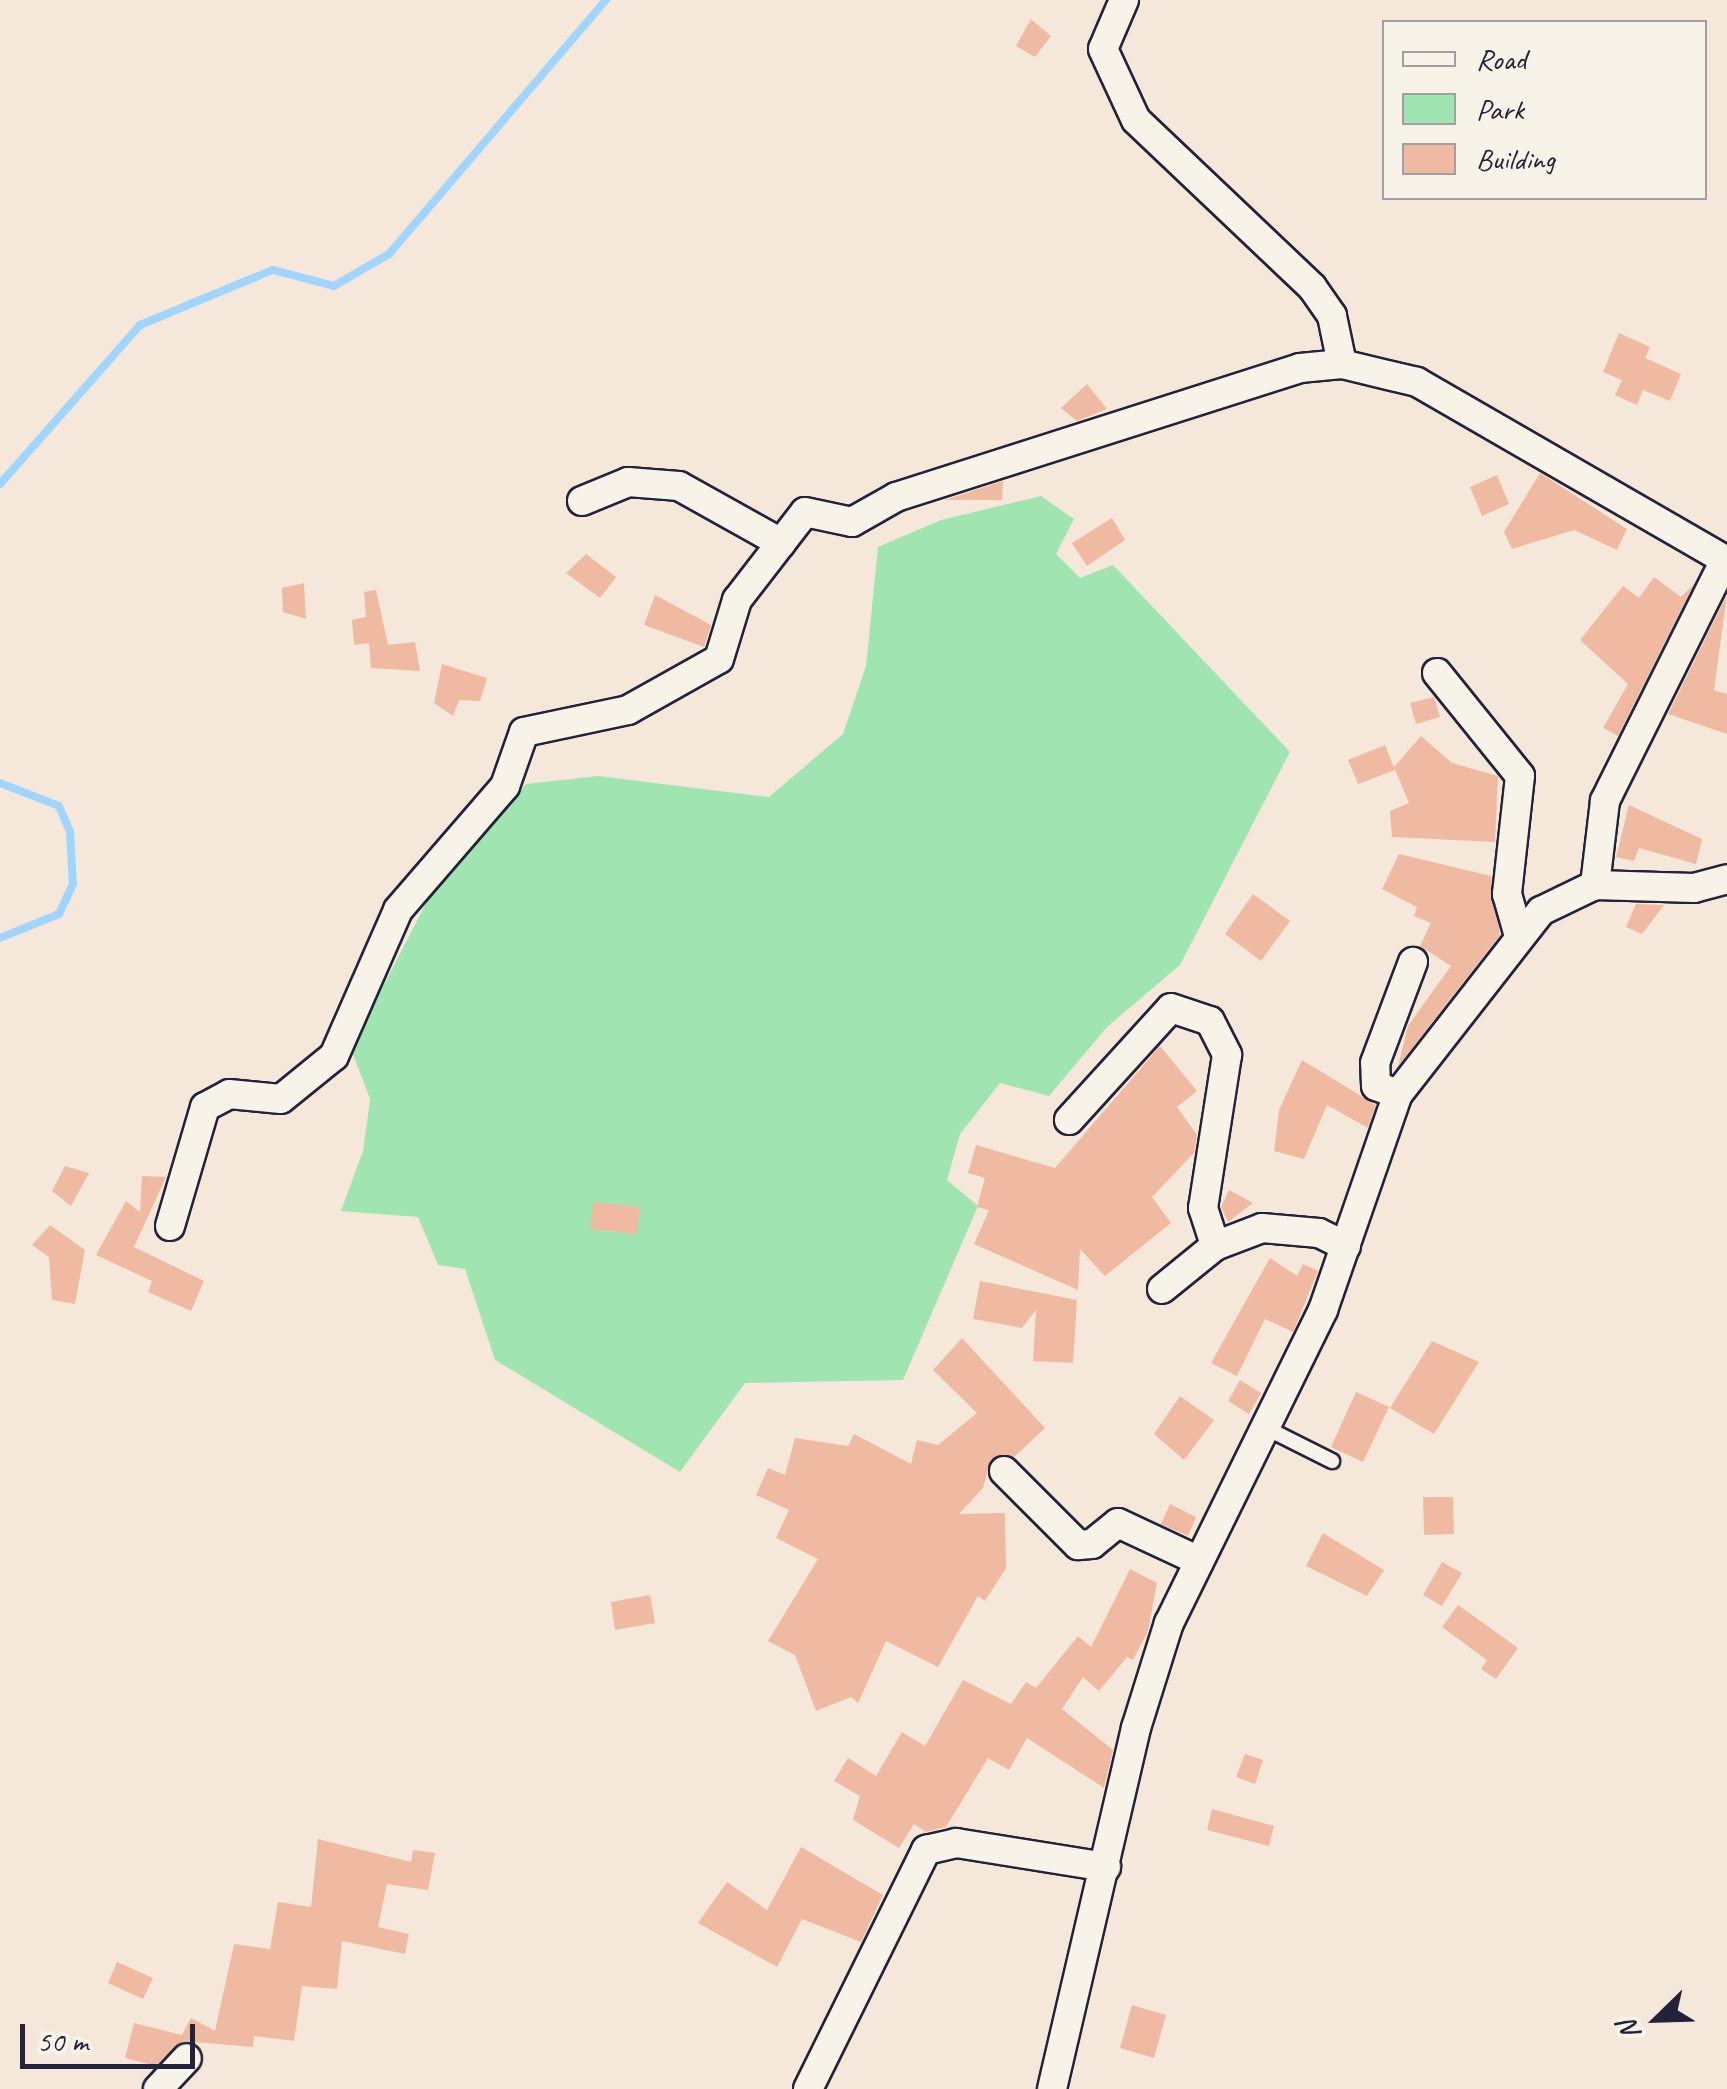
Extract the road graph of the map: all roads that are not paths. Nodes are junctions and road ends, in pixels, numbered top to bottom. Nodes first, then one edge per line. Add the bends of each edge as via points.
1 (1124, 0) edge
2 (1342, 364) junction
3 (582, 501) dead end
4 (781, 542) junction
5 (1437, 673) dead end
6 (1727, 879) edge
7 (1594, 885) junction
8 (1519, 936) junction
9 (1414, 962) dead end
10 (1398, 1094) junction
11 (1069, 1120) dead end
12 (170, 1226) dead end
13 (1215, 1246) junction
14 (1346, 1246) junction
15 (1162, 1289) dead end
16 (1266, 1428) junction
17 (1332, 1461) dead end
18 (1004, 1471) dead end
19 (1197, 1560) junction
20 (1106, 1867) junction
21 (187, 2058) dead end
22 (158, 2089) edge
23 (808, 2089) edge
24 (1052, 2089) edge

1 - 2 street via 1102,49 1127,105 1145,132 1312,286 1332,316
2 - 4 street via 1300,368 896,497 852,522 809,509
2 - 7 street via 1438,392 1725,560 1604,801
3 - 4 street via 628,482 679,486
4 - 12 street via 737,600 719,659 628,710 524,732 505,786 398,910 355,1022 334,1056 281,1099 229,1094 205,1107
5 - 8 street via 1520,776 1507,894
6 - 7 street via 1694,888
7 - 8 street via 1541,911
8 - 10 street
9 - 10 street via 1375,1063 1376,1086
10 - 14 street
11 - 13 street via 1171,1008 1210,1021 1227,1055 1203,1208
13 - 14 street via 1269,1226
13 - 15 street
14 - 16 street
16 - 17 lane
16 - 19 street
18 - 19 street via 1078,1545 1092,1544 1118,1523
19 - 20 street via 1136,1728
20 - 23 street via 956,1843 926,1850
20 - 24 street
21 - 22 street

